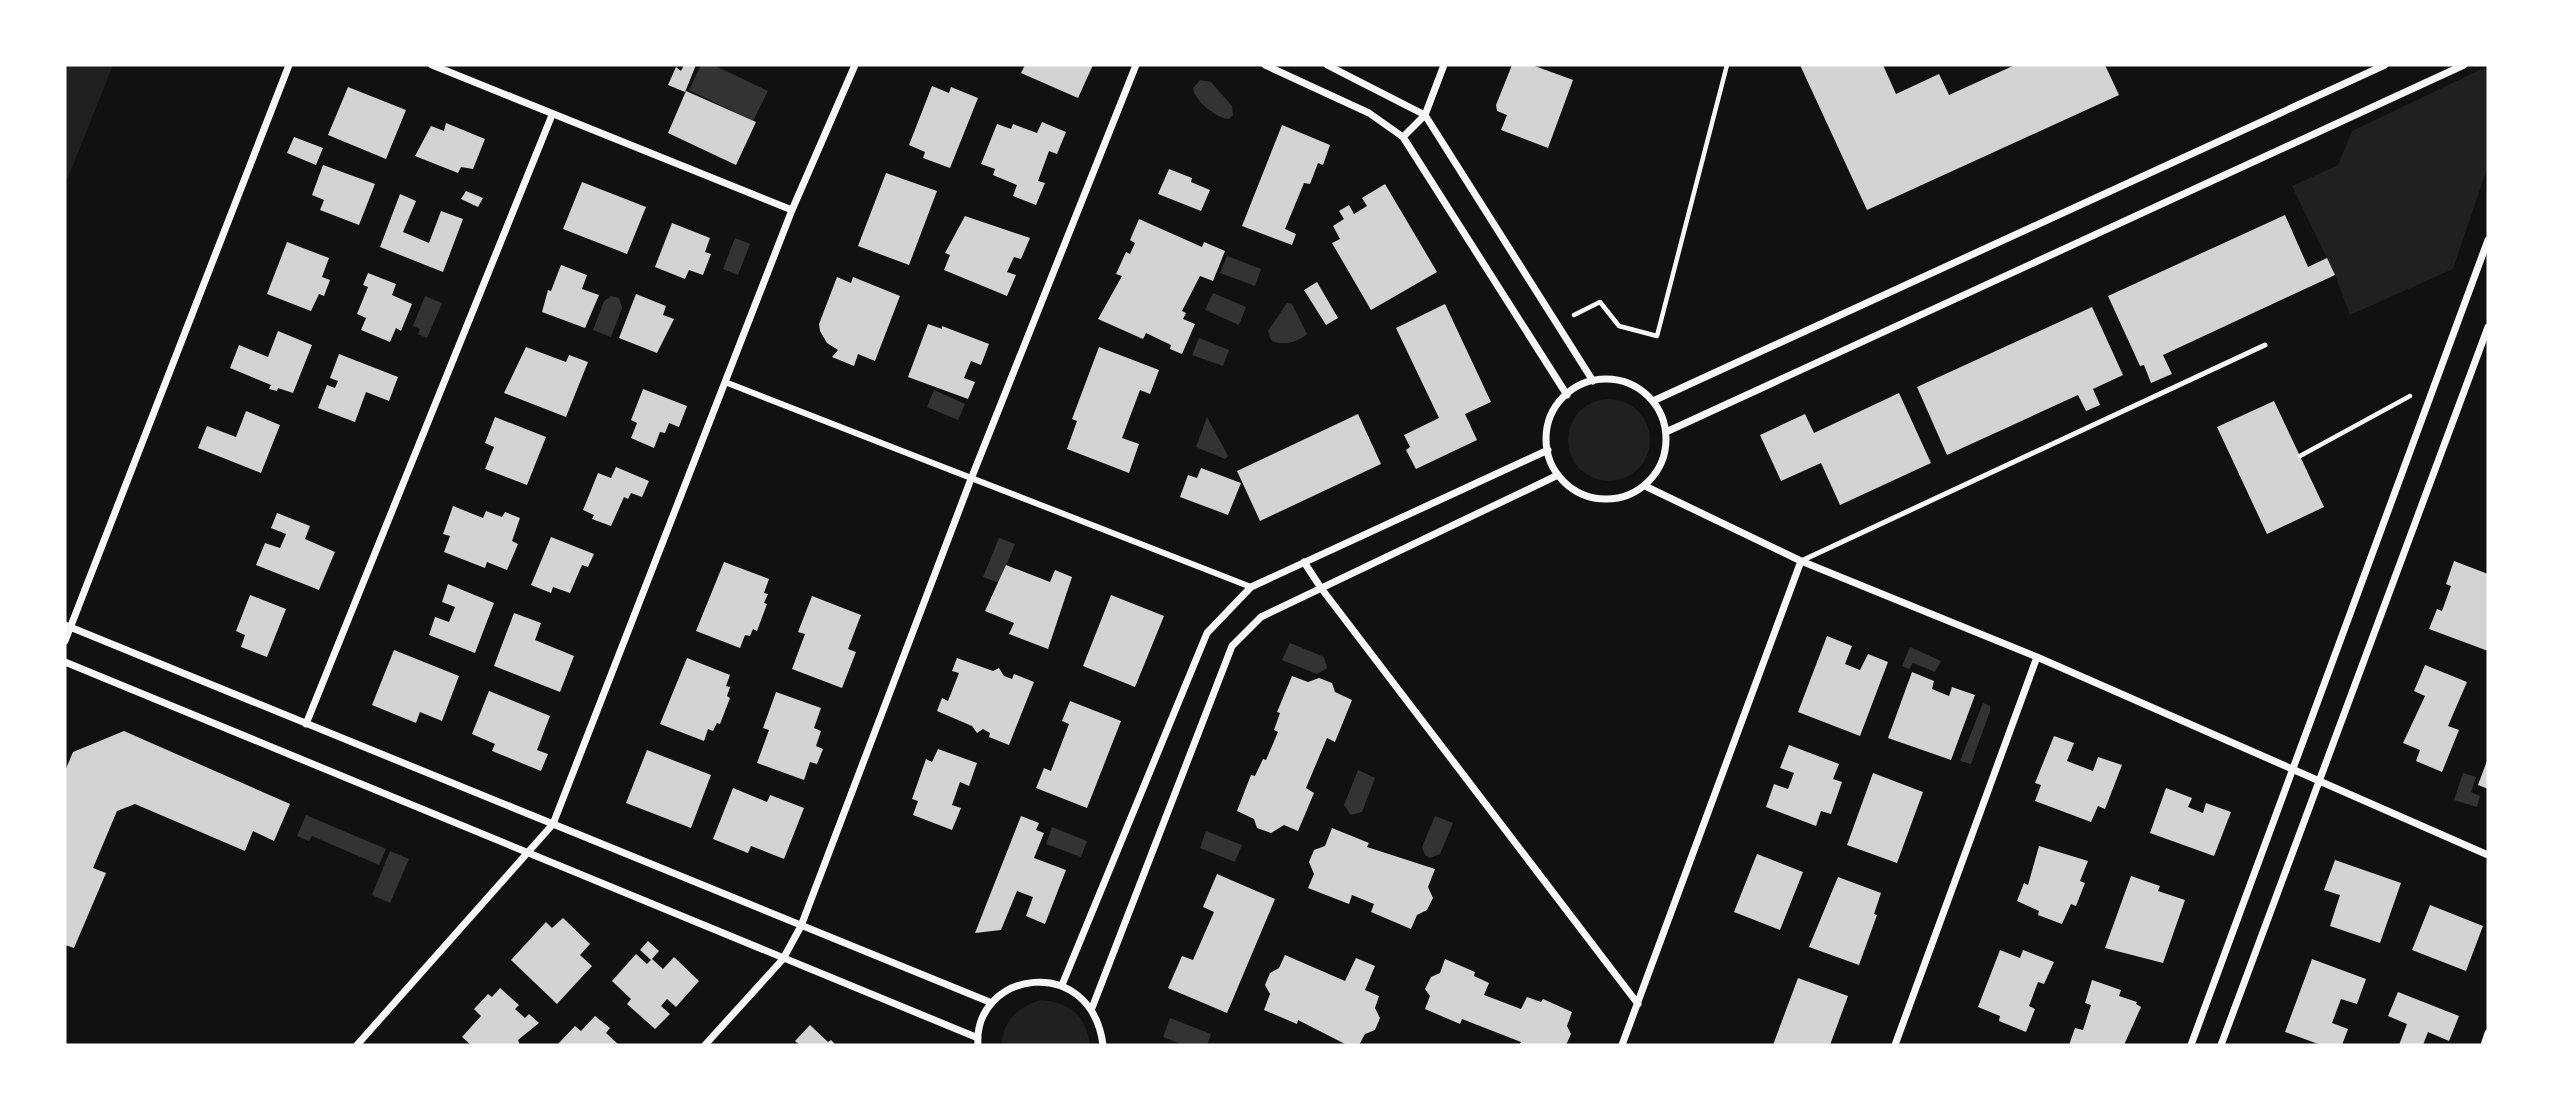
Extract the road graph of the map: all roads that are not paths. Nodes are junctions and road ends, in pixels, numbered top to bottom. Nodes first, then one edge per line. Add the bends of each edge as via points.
1 (289, 65) edge
2 (432, 65) edge
3 (855, 65) edge
4 (1136, 65) edge
5 (1265, 65) edge
6 (1327, 65) edge
7 (1444, 65) edge
8 (2385, 65) edge
9 (2464, 65) edge
10 (552, 115) junction
11 (1425, 115) junction
12 (1404, 137) junction
13 (792, 211) junction
14 (2488, 240) edge
15 (2488, 327) edge
16 (2265, 345) dead end
17 (1593, 381) junction
18 (725, 382) junction
19 (1567, 395) junction
20 (1653, 401) junction
21 (1666, 432) junction
22 (1548, 450) junction
23 (1558, 475) junction
24 (971, 479) junction
25 (1645, 486) junction
26 (1801, 561) junction
27 (1304, 562) junction
28 (1251, 587) junction
29 (1321, 588) junction
30 (67, 626) edge
31 (65, 641) edge
32 (2037, 657) junction
33 (65, 662) edge
34 (306, 724) junction
35 (2292, 771) junction
36 (2317, 782) junction
37 (553, 824) junction
38 (528, 853) junction
39 (2488, 855) edge
40 (801, 926) junction
41 (783, 959) junction
42 (1062, 985) junction
43 (992, 1003) junction
44 (1638, 1004) junction
45 (1092, 1008) junction
46 (2488, 1033) edge
47 (978, 1042) edge
48 (357, 1045) edge
49 (705, 1045) edge
50 (1103, 1045) edge
51 (1622, 1045) edge
52 (1895, 1045) edge
53 (2191, 1045) edge
54 (2221, 1045) edge
55 (2484, 1045) edge

1 - 30 street
2 - 10 street
3 - 13 street
4 - 24 street
5 - 12 street via 1369,113
6 - 11 street
7 - 11 street
8 - 20 street
9 - 21 street
10 - 13 street
10 - 34 street
11 - 12 street
11 - 17 street
12 - 19 street
13 - 18 street
14 - 35 street
15 - 36 street
16 - 26 lane
17 - 19 street
17 - 20 street via 1629,384
18 - 24 street
18 - 37 street
19 - 22 street via 1552,415
20 - 21 street
21 - 25 street via 1658,470
22 - 23 street
22 - 27 street
23 - 25 street via 1568,486 1594,498 1629,495
23 - 29 street
24 - 28 street
24 - 40 street
25 - 26 street
26 - 32 street
26 - 44 street
27 - 28 street
27 - 29 street
28 - 42 street via 1207,633
29 - 44 street
29 - 45 street via 1261,617 1233,646
30 - 31 street
30 - 34 street
32 - 35 street
32 - 52 street
33 - 38 street
34 - 37 street
35 - 36 street
35 - 53 street
36 - 39 street
36 - 54 street
37 - 38 street
37 - 40 street
38 - 41 street
38 - 48 street
40 - 41 street
40 - 43 street
41 - 47 street
41 - 49 street
42 - 43 street via 1024,983
42 - 45 street
43 - 47 street via 982,1020
44 - 51 street
45 - 50 street
46 - 55 street

